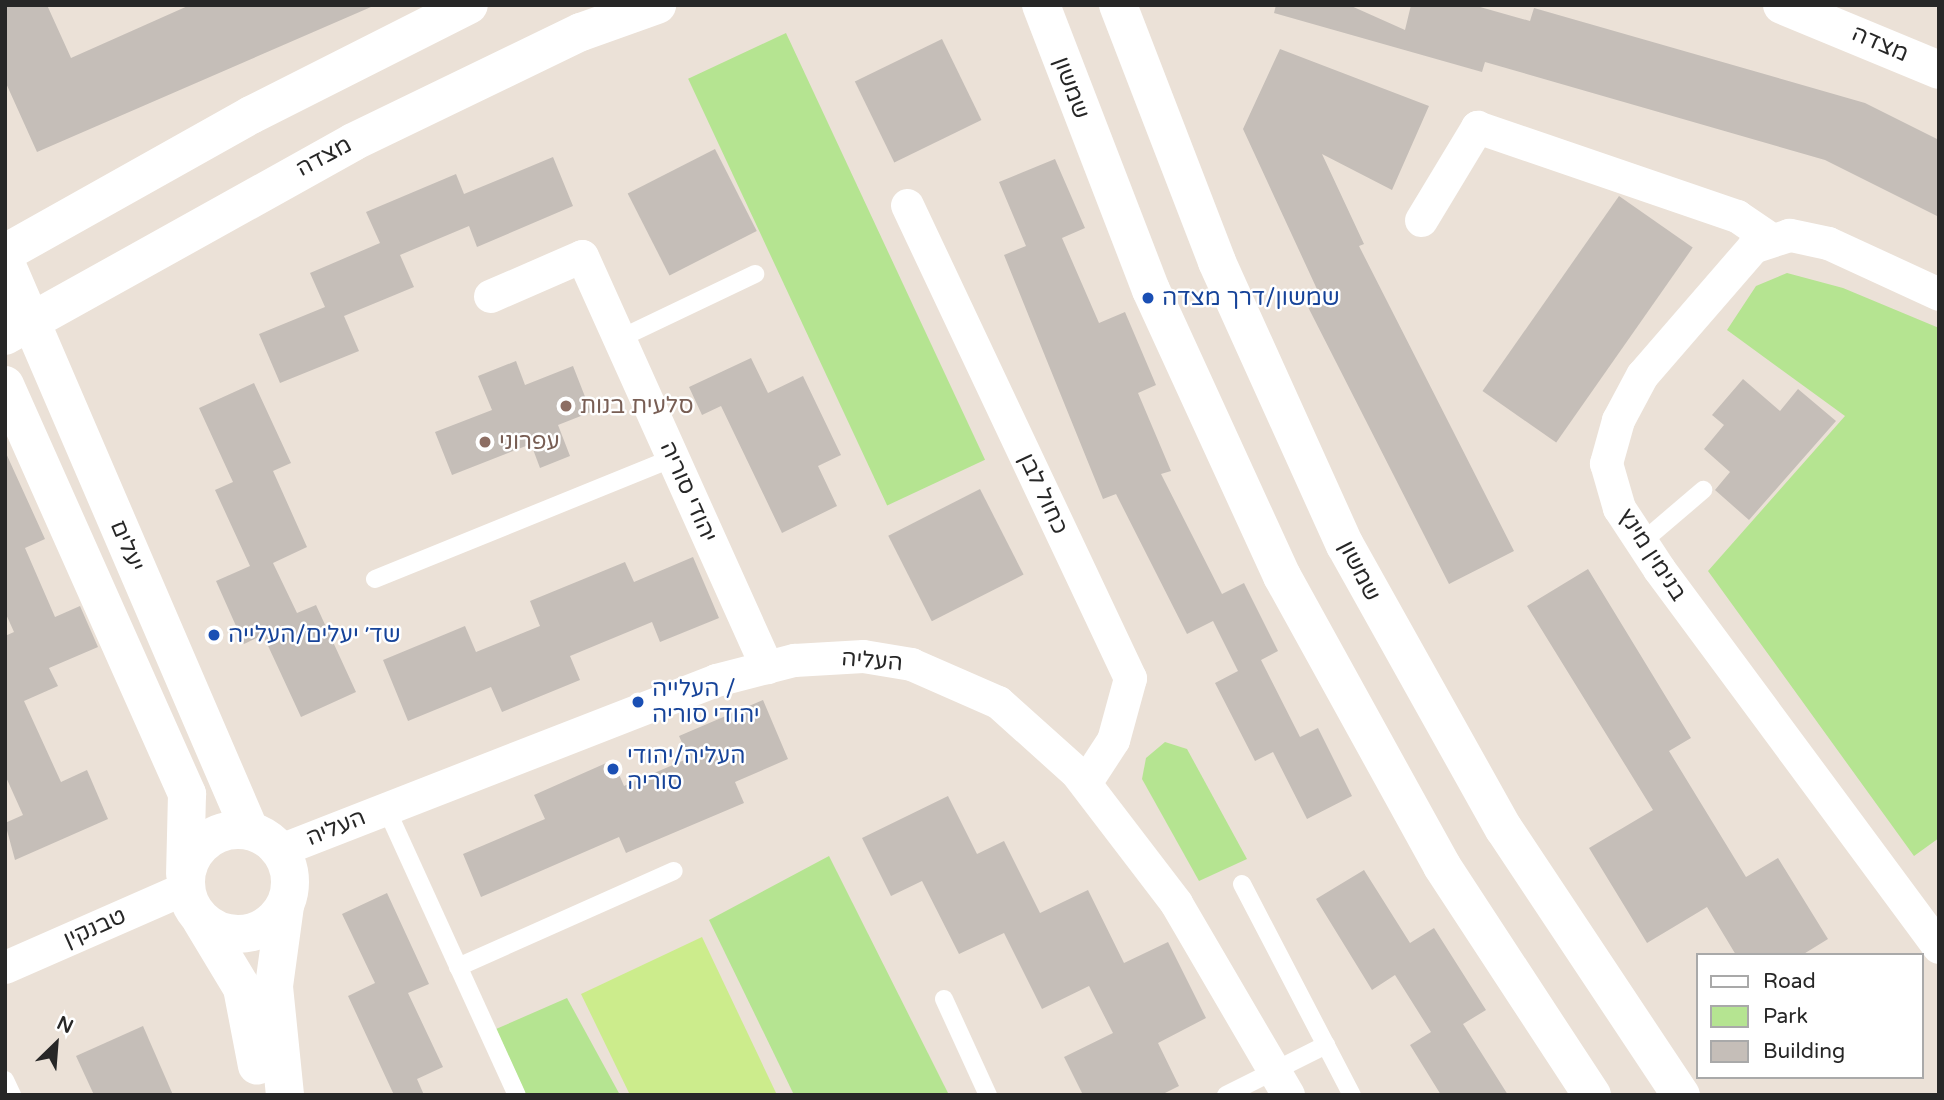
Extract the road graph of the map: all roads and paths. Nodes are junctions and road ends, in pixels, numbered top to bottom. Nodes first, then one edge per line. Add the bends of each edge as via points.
1 (469, 5) edge
2 (657, 5) edge
3 (1041, 5) edge
4 (1118, 5) edge
5 (1145, 5) edge
6 (1782, 5) edge
7 (1140, 67) junction
8 (1939, 70) edge
9 (907, 205) dead end
10 (1420, 220) dead end
11 (1772, 240) junction
12 (5, 253) edge
13 (5, 261) edge
14 (755, 274) dead end
15 (1939, 294) edge
16 (490, 296) dead end
17 (18, 328) edge
18 (619, 339) junction
19 (5, 385) edge
20 (673, 458) junction
21 (1703, 490) dead end
22 (1642, 543) junction
23 (375, 579) dead end
24 (767, 667) junction
25 (1085, 783) junction
26 (386, 808) junction
27 (265, 841) junction
28 (674, 871) dead end
29 (1242, 884) dead end
30 (191, 894) junction
31 (285, 905) junction
32 (1939, 947) edge
33 (5, 967) edge
34 (458, 967) junction
35 (944, 999) dead end
36 (1326, 1045) junction
37 (5, 1080) edge
38 (1281, 1083) edge
39 (12, 1095) edge
40 (261, 1095) edge
41 (285, 1095) edge
42 (517, 1095) edge
43 (988, 1095) edge
44 (1226, 1095) edge
45 (1352, 1095) edge
46 (1592, 1095) edge
47 (1681, 1095) edge

1 - 12 main road via 297,90
2 - 17 main road, מצדה via 581,32 353,142
3 - 46 main road, שמשון via 1151,290 1282,576 1442,866
4 - 7 main road, שמשון
5 - 7 main road
6 - 8 main road, מצדה
7 - 47 main road, שמשון via 1291,429 1397,644 1565,929
9 - 25 street, כחול לבן via 1130,678 1113,740
10 - 11 street via 1477,127 1737,216
11 - 15 street, בנימין מינץ via 1789,236 1828,243
11 - 22 street, בנימין מינץ via 1752,247 1710,289 1642,375 1618,420 1606,463 1619,508
13 - 17 main road, יעלים
14 - 18 lane
16 - 18 street, יהודי סוריה via 582,256
17 - 27 main road, יעלים
18 - 20 street, יהודי סוריה
19 - 30 main road, יעלים via 187,794
20 - 23 lane
20 - 24 street, יהודי סוריה
21 - 22 lane
22 - 32 street, בנימין מינץ
24 - 25 street, העליה via 863,656 957,679 1036,730
24 - 26 street, העליה via 716,680
25 - 38 street, העליה via 1176,903
26 - 27 street, העליה
26 - 34 lane
27 - 30 main road via 219,833 202,842
27 - 31 main road via 290,877
28 - 34 lane
29 - 36 lane
30 - 31 main road via 239,935 260,930
30 - 33 street, טבנקין
30 - 40 main road via 242,988
31 - 41 main road via 274,986
34 - 42 lane
35 - 43 lane
36 - 38 lane
36 - 45 lane
37 - 39 lane
38 - 44 lane

